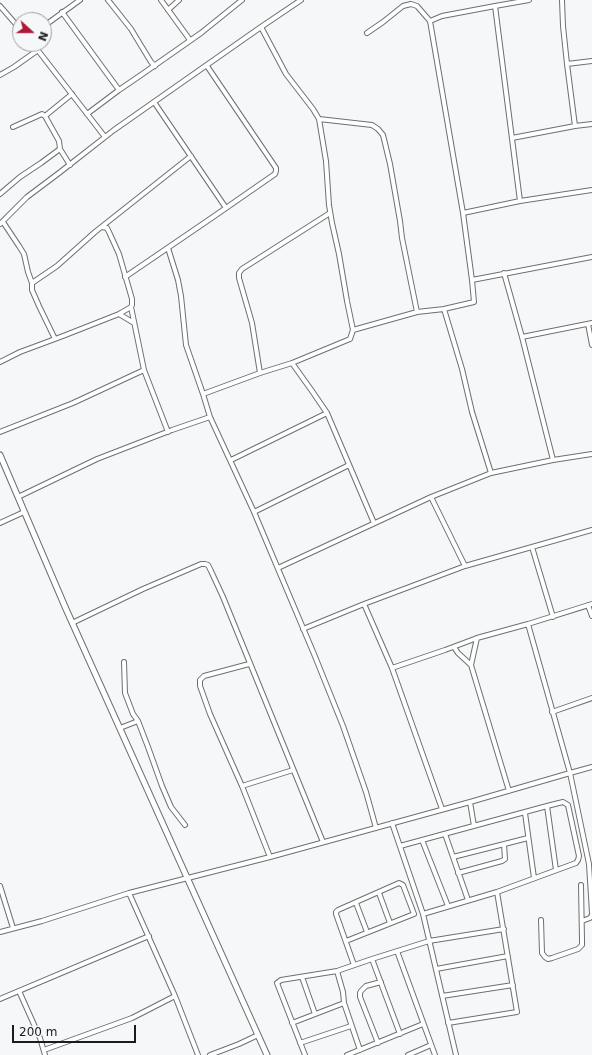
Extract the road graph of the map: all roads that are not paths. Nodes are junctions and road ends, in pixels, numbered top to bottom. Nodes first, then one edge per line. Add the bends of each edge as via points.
1 (80, 0) edge
2 (108, 0) edge
3 (160, 0) edge
4 (179, 0) edge
5 (242, 0) edge
6 (302, 0) edge
7 (529, 0) edge
8 (562, 0) edge
9 (0, 6) edge
10 (495, 6) junction
11 (168, 10) junction
12 (62, 12) junction
13 (12, 20) edge
14 (52, 20) edge
15 (430, 21) junction
16 (260, 27) junction
17 (367, 33) dead end
18 (190, 40) junction
19 (35, 52) edge
20 (40, 52) edge
21 (592, 61) edge
22 (567, 64) junction
23 (154, 66) junction
24 (207, 66) junction
25 (0, 74) edge
26 (119, 90) junction
27 (72, 94) junction
28 (154, 102) junction
29 (87, 114) junction
30 (45, 116) junction
31 (319, 119) junction
32 (592, 124) edge
33 (575, 126) junction
34 (13, 127) dead end
35 (105, 137) junction
36 (512, 138) junction
37 (60, 150) junction
38 (191, 156) junction
39 (70, 165) junction
40 (592, 190) edge
41 (0, 194) edge
42 (520, 201) junction
43 (226, 208) junction
44 (330, 213) junction
45 (462, 213) junction
46 (1, 223) edge
47 (102, 227) junction
48 (168, 248) junction
49 (592, 257) edge
50 (504, 273) junction
51 (125, 277) junction
52 (472, 280) junction
53 (32, 283) junction
54 (131, 307) junction
55 (444, 309) junction
56 (417, 312) junction
57 (119, 314) junction
58 (134, 323) junction
59 (590, 323) edge
60 (353, 330) junction
61 (522, 337) junction
62 (55, 340) junction
63 (592, 345) edge
64 (0, 362) edge
65 (292, 363) junction
66 (144, 370) junction
67 (260, 373) junction
68 (203, 394) junction
69 (327, 413) junction
70 (210, 416) junction
71 (0, 432) edge
72 (168, 432) junction
73 (592, 454) edge
74 (0, 455) edge
75 (231, 460) junction
76 (553, 460) junction
77 (349, 465) junction
78 (491, 473) junction
79 (18, 497) junction
80 (431, 497) junction
81 (24, 512) junction
82 (254, 512) junction
83 (0, 523) edge
84 (374, 523) junction
85 (592, 530) edge
86 (532, 547) junction
87 (465, 566) junction
88 (278, 568) junction
89 (364, 604) junction
90 (590, 605) edge
91 (592, 616) edge
92 (553, 617) junction
93 (72, 623) junction
94 (528, 624) junction
95 (303, 629) junction
96 (477, 638) junction
97 (454, 647) junction
98 (124, 662) dead end
99 (249, 664) junction
100 (471, 665) junction
101 (392, 668) junction
102 (592, 698) edge
103 (552, 712) junction
104 (138, 721) junction
105 (120, 728) junction
106 (592, 767) edge
107 (293, 770) junction
108 (570, 773) junction
109 (242, 786) junction
110 (509, 791) junction
111 (470, 802) junction
112 (547, 806) junction
113 (442, 810) junction
114 (525, 813) junction
115 (392, 823) junction
116 (185, 825) dead end
117 (474, 826) junction
118 (376, 828) junction
119 (445, 834) junction
120 (528, 838) junction
121 (422, 840) junction
122 (323, 842) junction
123 (504, 844) junction
124 (400, 846) junction
125 (270, 857) junction
126 (453, 857) junction
127 (590, 864) edge
128 (556, 870) junction
129 (458, 873) junction
130 (534, 878) junction
131 (187, 879) junction
132 (581, 884) dead end
133 (0, 886) edge
134 (497, 892) junction
135 (129, 893) junction
136 (379, 893) junction
137 (468, 900) junction
138 (356, 903) junction
139 (448, 906) junction
140 (423, 914) junction
141 (592, 914) edge
142 (541, 920) dead end
143 (582, 920) junction
144 (390, 923) junction
145 (13, 928) junction
146 (504, 929) junction
147 (0, 932) edge
148 (366, 932) junction
149 (149, 936) junction
150 (430, 940) junction
151 (346, 941) junction
152 (397, 951) junction
153 (508, 956) junction
154 (372, 959) junction
155 (354, 965) junction
156 (436, 969) junction
157 (337, 971) junction
158 (302, 976) junction
159 (381, 982) junction
160 (513, 985) junction
161 (19, 991) junction
162 (175, 996) junction
163 (442, 996) junction
164 (0, 999) edge
165 (344, 1003) junction
166 (316, 1014) junction
167 (292, 1023) junction
168 (423, 1024) junction
169 (448, 1024) junction
170 (351, 1026) junction
171 (400, 1034) junction
172 (258, 1035) junction
173 (300, 1043) junction
174 (378, 1043) junction
175 (431, 1045) junction
176 (360, 1050) junction
177 (44, 1053) edge
178 (198, 1055) edge
179 (210, 1055) edge
180 (267, 1055) edge
181 (304, 1055) edge
182 (348, 1055) edge
183 (408, 1055) edge
184 (435, 1055) edge
185 (456, 1055) edge

1 - 12 street
2 - 23 street via 131,29
3 - 11 street
4 - 11 street
5 - 18 street
6 - 16 street
7 - 10 street
8 - 22 street
9 - 13 street
10 - 15 street via 442,16
10 - 36 street
11 - 18 street
12 - 14 street
12 - 26 street
15 - 17 street via 417,6 411,4 403,6
15 - 45 street
16 - 24 street
16 - 31 street via 286,74
18 - 23 street
19 - 25 street
20 - 27 street
21 - 22 street
22 - 33 street
23 - 26 street
24 - 28 street
24 - 43 street via 276,168 275,174
26 - 29 street
27 - 29 street
27 - 30 street
28 - 35 street
28 - 38 street
29 - 35 street
30 - 34 street via 42,114
30 - 37 street via 59,141
31 - 44 street via 326,161
31 - 56 street via 372,125 382,135 390,164
32 - 33 street
33 - 36 street
35 - 39 street
36 - 42 street
37 - 39 street
37 - 41 street
38 - 43 street
38 - 47 street
39 - 46 street via 27,197
40 - 42 street
42 - 45 street
43 - 48 street
44 - 60 street
44 - 67 street via 239,273 252,323
45 - 52 street
46 - 53 street via 24,254
47 - 51 street via 107,228 109,232 119,254
47 - 53 street via 57,266
48 - 51 street
48 - 68 street via 178,280 186,345
49 - 50 street
50 - 52 street
50 - 61 street
51 - 54 street via 132,299
52 - 55 street via 474,302
53 - 62 street via 38,306
54 - 57 street
54 - 58 street
55 - 56 street
55 - 78 street
56 - 60 street
57 - 58 street
57 - 62 street
58 - 66 street
59 - 61 street
59 - 63 street
60 - 65 street via 350,339
61 - 76 street
62 - 64 street
65 - 67 street
65 - 69 street
66 - 71 street via 73,403
66 - 72 street
67 - 68 street
68 - 70 street
69 - 75 street
69 - 77 street
70 - 72 street
70 - 75 street
72 - 79 street via 97,459
73 - 76 street
74 - 79 street
75 - 82 street
76 - 78 street
77 - 82 street
77 - 84 street
78 - 80 street
79 - 81 street
80 - 84 street
80 - 87 street
81 - 83 street
81 - 93 street
82 - 88 street
84 - 88 street
85 - 86 street
86 - 87 street
86 - 92 street
87 - 89 street
88 - 95 street
89 - 95 street
89 - 101 street
90 - 91 street
90 - 92 street
92 - 94 street
93 - 99 street via 143,589 205,564 212,571
93 - 105 street
94 - 96 street
94 - 103 street
95 - 118 street via 343,726
96 - 97 street
96 - 100 street
97 - 100 street
97 - 101 street
98 - 104 street via 125,693
99 - 107 street
99 - 109 street via 204,676 200,680 210,714
100 - 110 street
101 - 113 street
102 - 103 street
103 - 108 street
104 - 105 street
104 - 116 street via 171,807
105 - 131 street
106 - 108 street
107 - 109 street
107 - 122 street
108 - 110 street
108 - 127 street
109 - 125 street
110 - 111 street
111 - 113 street
111 - 117 street
112 - 114 street
112 - 128 street
112 - 128 street via 563,802 568,805 579,856 576,863
113 - 115 street
114 - 117 street
114 - 120 street
115 - 118 street
115 - 124 street
117 - 119 street
118 - 122 street
119 - 121 street
119 - 126 street
120 - 123 street
120 - 130 street
121 - 124 street
121 - 139 street
122 - 125 street
123 - 126 street
123 - 129 street via 505,859 502,861
124 - 140 street
125 - 131 street
126 - 129 street
127 - 141 street
128 - 130 street
129 - 137 street
130 - 134 street
131 - 135 street
131 - 172 street
132 - 143 street
133 - 145 street
134 - 137 street
134 - 146 street
135 - 145 street
135 - 149 street
136 - 138 street
136 - 144 street
136 - 144 street via 401,883 414,914
137 - 139 street
138 - 148 street
138 - 151 street via 336,912
139 - 140 street
140 - 150 street
141 - 143 street via 590,918
142 - 143 street via 542,953 544,958 548,959 578,949 582,945
144 - 148 street
145 - 147 street
146 - 150 street
146 - 153 street
148 - 151 street
149 - 161 street
149 - 162 street
150 - 152 street
150 - 156 street
151 - 155 street
152 - 154 street
152 - 168 street
153 - 156 street
153 - 160 street
154 - 155 street
154 - 159 street
155 - 157 street
156 - 163 street
157 - 158 street
157 - 165 street
158 - 166 street
158 - 167 street via 281,980 277,984
159 - 171 street
159 - 174 street via 366,986 360,993
160 - 163 street
160 - 169 street via 517,1012
161 - 164 street
161 - 177 street
162 - 177 street via 132,1018
162 - 178 street
163 - 169 street
165 - 166 street
165 - 170 street
166 - 167 street
167 - 173 street
168 - 171 street
168 - 175 street
169 - 185 street
170 - 173 street
170 - 176 street
171 - 174 street
172 - 179 street
172 - 180 street
173 - 181 street
174 - 176 street
175 - 183 street
175 - 184 street
176 - 182 street

